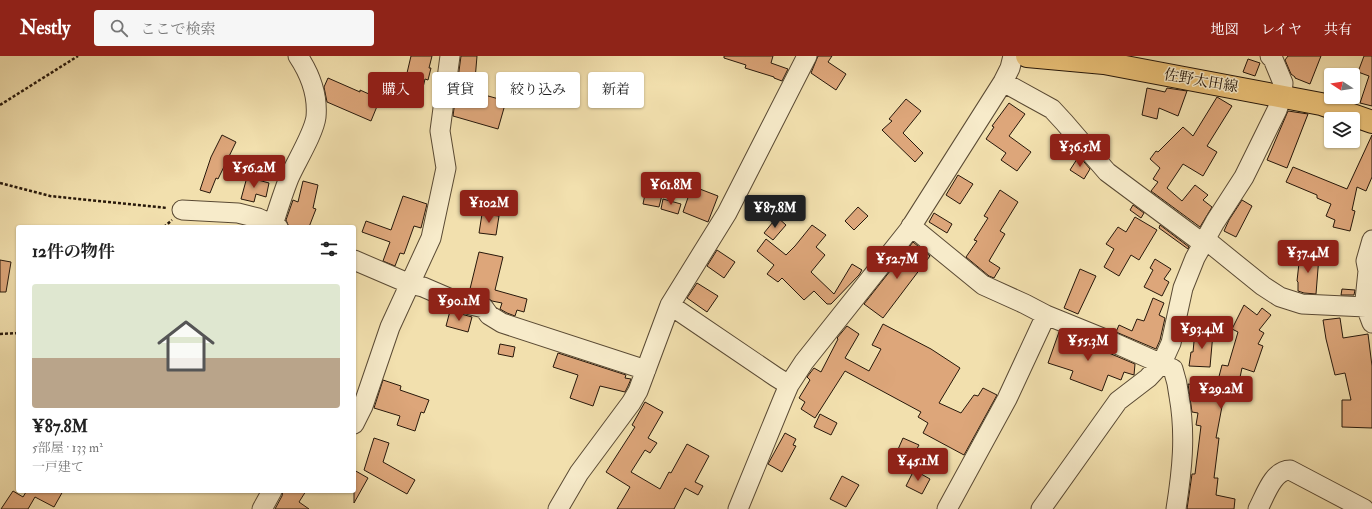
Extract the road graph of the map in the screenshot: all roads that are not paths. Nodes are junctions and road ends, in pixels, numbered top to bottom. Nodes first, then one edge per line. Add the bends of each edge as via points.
1 (298, 56) edge
2 (450, 56) edge
3 (807, 56) edge
4 (1013, 56) edge
5 (1027, 56) edge
6 (1270, 56) edge
7 (1003, 82) junction
8 (1282, 96) junction
9 (1372, 122) edge
10 (182, 210) road end
11 (273, 225) edge
12 (275, 225) edge
13 (911, 226) junction
14 (1372, 240) edge
15 (1203, 242) junction
16 (356, 261) edge
17 (410, 284) junction
18 (670, 305) junction
19 (1370, 313) edge
20 (1046, 315) junction
21 (1161, 364) junction
22 (646, 370) junction
23 (789, 385) junction
24 (356, 421) edge
25 (271, 493) edge
26 (1372, 505) edge
27 (262, 509) edge
28 (558, 509) edge
29 (738, 509) edge
30 (947, 509) edge
31 (1041, 509) edge
32 (1176, 509) edge
33 (1258, 509) edge
34 (1364, 509) edge
35 (1369, 509) edge

1 - 12 street via 308,70 316,101 316,117 289,179
2 - 17 street via 440,131 446,168 431,238
3 - 18 street via 728,213
4 - 7 street
5 - 8 main road, 佐野太田線 via 1104,63
6 - 8 street via 1283,83
7 - 13 street
7 - 15 street via 1052,110 1107,172
8 - 9 main road, 佐野太田線 via 1321,104
8 - 15 street via 1244,177
10 - 11 street via 238,213
13 - 20 street via 983,285
13 - 23 street via 804,362
14 - 19 street via 1366,261 1368,270 1365,300
15 - 19 street via 1211,244 1280,297 1302,304
15 - 21 street via 1183,288 1171,343
16 - 17 street
17 - 22 street via 458,302 484,308 489,315 502,323
17 - 24 street via 390,327
18 - 22 street
18 - 23 street
20 - 21 street via 1110,340
20 - 30 street via 1007,400
21 - 31 street via 1148,378 1118,401
21 - 32 street via 1173,370 1175,375 1184,430 1184,452
22 - 28 street via 631,403 579,473
23 - 29 street
25 - 27 street
26 - 35 street
33 - 34 street via 1276,476 1286,470

